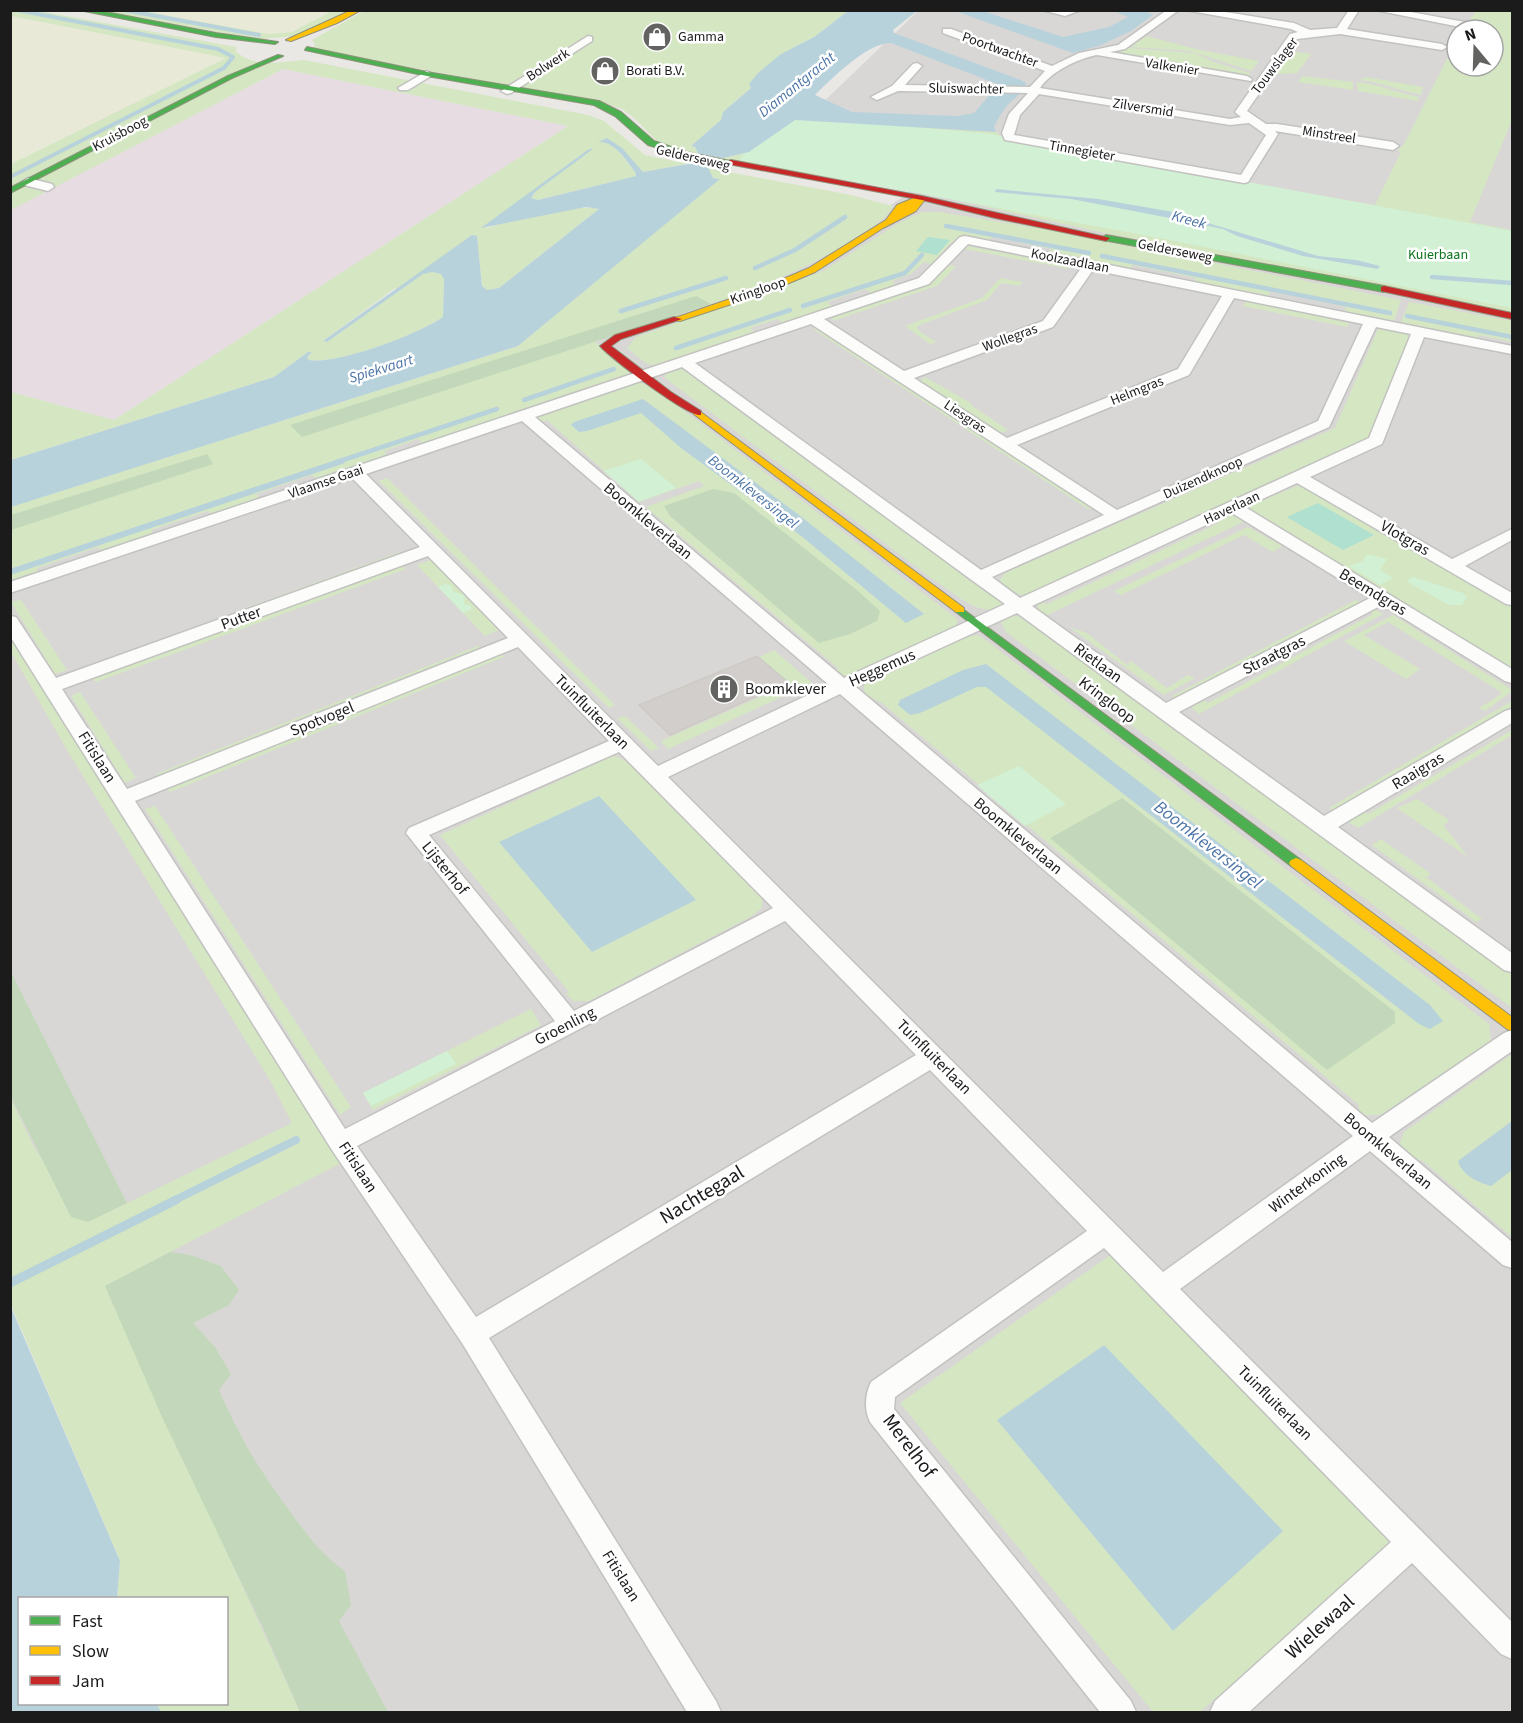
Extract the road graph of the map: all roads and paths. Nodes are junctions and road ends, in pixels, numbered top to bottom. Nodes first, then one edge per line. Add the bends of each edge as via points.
1 (82, 10) edge
2 (358, 10) edge
3 (1047, 10) edge
4 (1076, 10) edge
5 (1174, 10) edge
6 (1190, 10) edge
7 (1354, 10) edge
8 (1380, 10) edge
9 (1445, 21) edge
10 (335, 22) junction
11 (947, 31) dead end
12 (1340, 31) junction
13 (1308, 33) junction
14 (216, 35) junction
15 (588, 39) dead end
16 (290, 40) junction
17 (275, 42) junction
18 (1442, 47) dead end
19 (303, 49) junction
20 (262, 51) junction
21 (1098, 52) junction
22 (280, 56) junction
23 (917, 66) dead end
24 (1053, 70) junction
25 (426, 75) junction
26 (230, 77) junction
27 (1248, 79) dead end
28 (405, 88) dead end
29 (896, 88) junction
30 (509, 90) junction
31 (1035, 90) junction
32 (878, 97) dead end
33 (1251, 119) junction
34 (1265, 128) junction
35 (1393, 146) dead end
36 (28, 182) junction
37 (48, 187) dead end
38 (10, 191) edge
39 (917, 202) junction
40 (1090, 265) junction
41 (1230, 293) junction
42 (1512, 316) edge
43 (812, 318) junction
44 (1371, 322) junction
45 (1419, 332) junction
46 (1512, 350) edge
47 (683, 361) junction
48 (647, 374) junction
49 (904, 376) junction
50 (524, 415) junction
51 (1005, 444) junction
52 (355, 472) junction
53 (1298, 477) junction
54 (1233, 507) junction
55 (1116, 516) junction
56 (1512, 534) edge
57 (431, 549) junction
58 (1453, 566) junction
59 (979, 577) junction
60 (10, 588) edge
61 (1383, 598) junction
62 (1512, 600) edge
63 (1019, 606) junction
64 (10, 621) edge
65 (980, 624) junction
66 (520, 640) junction
67 (1512, 677) edge
68 (52, 686) junction
69 (842, 686) junction
70 (1164, 712) junction
71 (1512, 715) edge
72 (622, 742) junction
73 (655, 775) junction
74 (123, 798) junction
75 (1323, 826) junction
76 (788, 910) junction
77 (1509, 957) edge
78 (570, 1023) junction
79 (1512, 1025) edge
80 (1512, 1039) edge
81 (933, 1056) junction
82 (1371, 1137) junction
83 (341, 1143) junction
84 (1107, 1232) junction
85 (1512, 1257) edge
86 (1161, 1288) junction
87 (471, 1334) junction
88 (1413, 1542) junction
89 (1512, 1642) edge
90 (705, 1713) edge
91 (1120, 1713) edge
92 (1226, 1713) edge

1 - 14 street
2 - 10 street
3 - 4 street
5 - 21 street, Tinnegieter via 1132,42
6 - 13 street via 1294,26
7 - 12 street
8 - 9 street
10 - 16 street
10 - 19 street
11 - 24 street, Poortwachter
12 - 13 street, Touwslager
12 - 18 street
13 - 33 street, Touwslager via 1294,36 1241,112
14 - 17 street
14 - 20 street
15 - 30 street, Bolwerk
16 - 17 street
16 - 19 street
17 - 20 street, Kruisboog
19 - 22 street
19 - 25 street, Gelderseweg
20 - 22 street
20 - 26 street, Kruisboog
21 - 24 street, Tinnegieter
21 - 27 street, Valkenier via 1108,57
22 - 26 street, Kruisboog
23 - 29 street, Sluiswachter
24 - 31 street, Tinnegieter via 1036,84
25 - 28 street
25 - 30 street, Gelderseweg
26 - 36 street, Kruisboog
29 - 31 street, Sluiswachter
29 - 32 street, Sluiswachter
30 - 39 street, Gelderseweg via 596,103 618,114 651,143 683,155
31 - 33 street, Zilversmid via 1230,122
31 - 34 street, Tinnegieter via 1015,114 1010,138 1244,179 1271,136
33 - 34 street
34 - 35 street, Minstreel
36 - 37 street
36 - 38 street, Kruisboog
39 - 42 street, Gelderseweg via 1441,306
39 - 48 street, Kringloop via 824,263 790,280 614,340
40 - 41 street, Koolzaadlaan
40 - 43 street, Koolzaadlaan via 965,240 924,281
40 - 49 street, Wollegras via 1048,324
41 - 44 street, Koolzaadlaan
41 - 51 street, Helmgras via 1184,372
43 - 47 street, Koolzaadlaan
43 - 49 street, Liesgras
44 - 45 street, Koolzaadlaan
44 - 55 street, Duizendknoop via 1324,424
45 - 46 street, Koolzaadlaan
45 - 53 street, Haverlaan via 1376,441
47 - 48 street, Koolzaadlaan
47 - 59 street, Rietlaan
48 - 50 street, Vlaamse Gaai
48 - 65 street, Kringloop via 677,391 682,401
49 - 51 street, Liesgras
50 - 52 street, Vlaamse Gaai
50 - 69 street, Boomkleverlaan
51 - 55 street, Liesgras
52 - 57 street, Tuinfluiterlaan
52 - 60 street, Vlaamse Gaai
53 - 54 street, Haverlaan
53 - 58 street, Vlotgras
54 - 61 street, Beemdgras
54 - 63 street, Haverlaan
55 - 59 street, Duizendknoop
56 - 58 street
57 - 66 street, Tuinfluiterlaan
57 - 68 street, Putter
58 - 62 street, Vlotgras
59 - 63 street, Rietlaan
61 - 67 street, Beemdgras
61 - 70 street, Straatgras
63 - 65 street, Haverlaan
63 - 70 street, Rietlaan
64 - 68 street, Fitislaan
65 - 69 street, Heggemus
65 - 79 street, Kringloop
66 - 72 street, Tuinfluiterlaan
66 - 74 street, Spotvogel
68 - 74 street, Fitislaan
69 - 73 street, Heggemus
69 - 82 street, Boomkleverlaan
70 - 75 street, Rietlaan
71 - 75 street, Raaigras
72 - 73 street, Tuinfluiterlaan
72 - 78 street, Lijsterhof via 416,833
73 - 76 street, Tuinfluiterlaan
74 - 83 street, Fitislaan
75 - 77 street, Rietlaan
76 - 78 street, Groenling
76 - 81 street, Tuinfluiterlaan
78 - 83 street, Groenling
80 - 82 street, Winterkoning
81 - 84 street, Tuinfluiterlaan
81 - 87 street, Nachtegaal
82 - 85 street, Boomkleverlaan
82 - 86 street, Winterkoning
83 - 87 street, Fitislaan
84 - 86 street, Tuinfluiterlaan
84 - 91 street, Merelhof via 881,1391 880,1413
86 - 88 street, Tuinfluiterlaan
87 - 90 street, Fitislaan
88 - 89 street, Tuinfluiterlaan
88 - 92 street, Wielewaal

